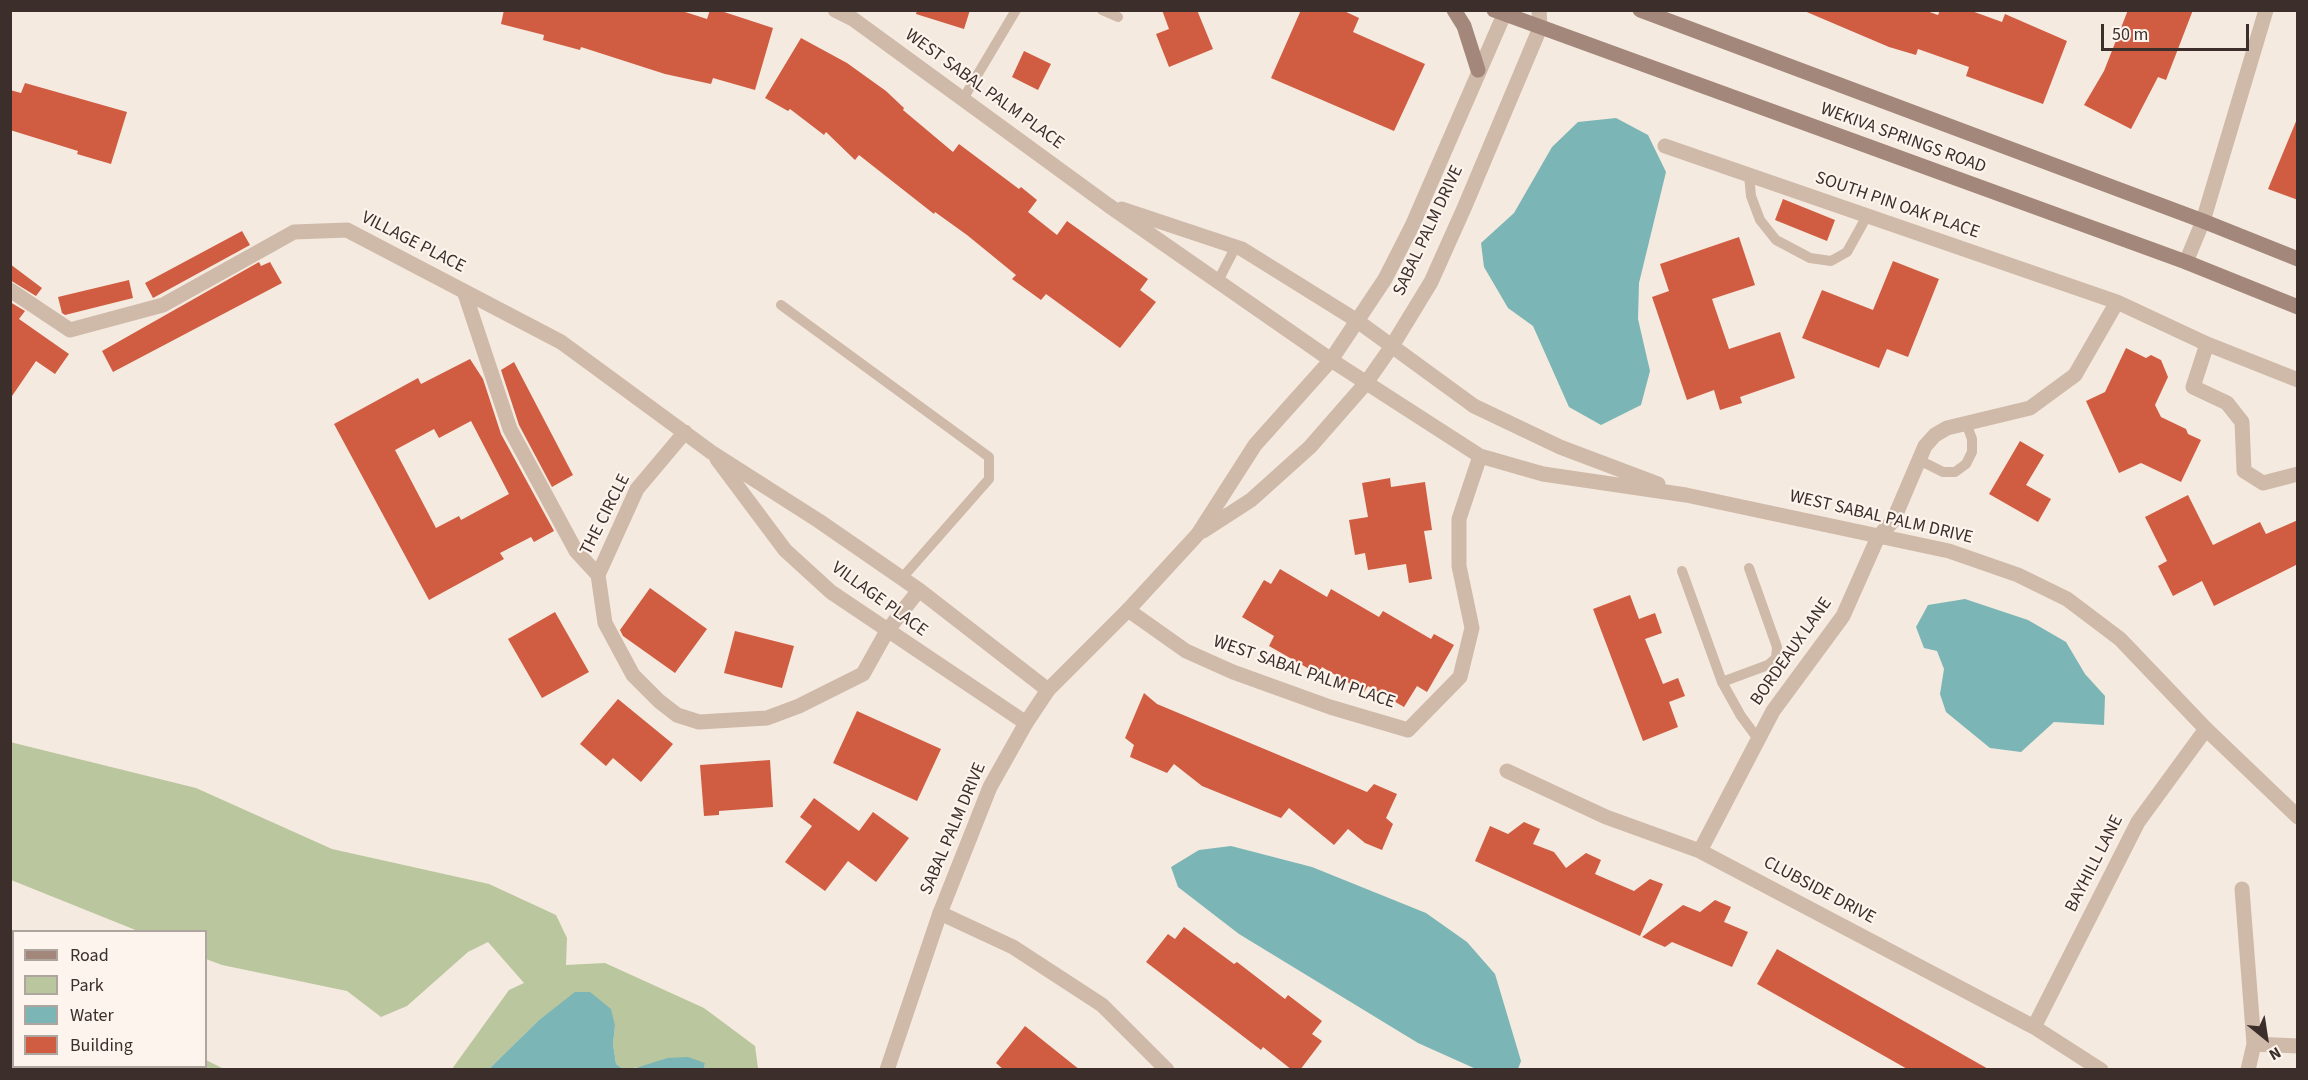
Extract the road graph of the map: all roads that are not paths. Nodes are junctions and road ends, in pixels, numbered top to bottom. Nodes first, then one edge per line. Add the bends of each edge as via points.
1 (835, 10) edge
2 (1016, 10) edge
3 (1102, 10) edge
4 (1454, 10) edge
5 (1539, 10) edge
6 (1640, 10) edge
7 (2266, 10) edge
8 (1501, 12) edge
9 (1118, 17) dead end
10 (1540, 28) junction
11 (1478, 70) junction
12 (963, 99) junction
13 (1665, 146) dead end
14 (1749, 175) junction
15 (1108, 205) junction
16 (1867, 216) junction
17 (2203, 221) junction
18 (1236, 246) junction
19 (2298, 259) edge
20 (2186, 262) junction
21 (1218, 281) junction
22 (10, 290) edge
23 (464, 291) junction
24 (2116, 302) junction
25 (781, 305) dead end
26 (2298, 307) edge
27 (1356, 320) junction
28 (2207, 344) junction
29 (1392, 346) junction
30 (1331, 360) junction
31 (2298, 380) edge
32 (1366, 383) junction
33 (1966, 423) junction
34 (685, 432) junction
35 (711, 452) junction
36 (1480, 456) junction
37 (1919, 460) junction
38 (2298, 474) edge
39 (1686, 495) junction
40 (1198, 534) junction
41 (1878, 537) junction
42 (1749, 568) dead end
43 (1682, 571) dead end
44 (598, 575) junction
45 (902, 578) junction
46 (919, 590) junction
47 (1128, 610) junction
48 (887, 631) junction
49 (1722, 682) junction
50 (1048, 690) junction
51 (1026, 723) junction
52 (2206, 729) junction
53 (1758, 739) junction
54 (1507, 771) dead end
55 (2298, 817) edge
56 (1700, 851) junction
57 (2242, 889) dead end
58 (940, 913) junction
59 (2034, 1027) junction
60 (2254, 1044) junction
61 (2298, 1046) edge
62 (886, 1066) edge
63 (1167, 1070) edge
64 (2101, 1070) edge
65 (2248, 1070) edge

1 - 12 street, WEST SABAL PALM PLACE
2 - 12 lane
3 - 9 lane
4 - 11 main road via 1464,26
5 - 10 street, SABAL PALM DRIVE
6 - 17 main road, WEKIVA SPRINGS ROAD
7 - 17 street
8 - 10 main road, WEKIVA SPRINGS ROAD
8 - 11 street, SABAL PALM DRIVE
10 - 20 main road, WEKIVA SPRINGS ROAD
10 - 29 street, SABAL PALM DRIVE via 1431,282
11 - 27 street, SABAL PALM DRIVE via 1412,226 1384,279
12 - 15 street, WEST SABAL PALM PLACE
13 - 14 street, SOUTH PIN OAK PLACE
14 - 16 street, SOUTH PIN OAK PLACE
14 - 16 lane via 1751,196 1760,220 1776,240 1810,258 1831,261 1848,252
15 - 18 street, WEST SABAL PALM PLACE
15 - 21 street, WEST SABAL PALM PLACE
16 - 24 street, SOUTH PIN OAK PLACE
17 - 19 main road, WEKIVA SPRINGS ROAD
17 - 20 street
18 - 21 lane
18 - 27 street, WEST SABAL PALM PLACE
20 - 26 main road, WEKIVA SPRINGS ROAD
21 - 30 street, WEST SABAL PALM PLACE
22 - 23 street, VILLAGE PLACE via 70,330 163,305 294,232 347,230
23 - 34 street, VILLAGE PLACE via 561,342
23 - 44 street via 510,429 576,551
24 - 28 street, SOUTH PIN OAK PLACE
24 - 33 street, BORDEAUX LANE via 2075,375 2030,408
25 - 45 lane via 989,457 989,479
27 - 29 street, WEST SABAL PALM DRIVE
27 - 30 street, SABAL PALM DRIVE
28 - 31 street, SOUTH PIN OAK PLACE
28 - 38 street via 2193,387 2227,403 2242,422 2244,471 2263,483
29 - 32 street, SABAL PALM DRIVE
29 - 39 street, WEST SABAL PALM DRIVE via 1474,406 1560,447
30 - 32 street, WEST SABAL PALM DRIVE
30 - 40 street, SABAL PALM DRIVE via 1255,445
32 - 36 street, WEST SABAL PALM DRIVE
32 - 40 street, SABAL PALM DRIVE via 1310,447 1251,500
33 - 37 street, BORDEAUX LANE via 1935,435
33 - 37 lane via 1972,446 1966,464 1955,472 1943,472
34 - 35 street, VILLAGE PLACE
34 - 44 street, THE CIRCLE via 637,489
35 - 45 street, VILLAGE PLACE
35 - 48 street, VILLAGE PLACE via 785,550 831,592
36 - 39 street, WEST SABAL PALM DRIVE via 1543,474
36 - 47 street, WEST SABAL PALM PLACE via 1459,519 1459,566 1472,628 1460,677 1408,730 1233,672 1186,651
37 - 41 street, BORDEAUX LANE via 1893,521
39 - 41 street, WEST SABAL PALM DRIVE
40 - 47 street, SABAL PALM DRIVE
41 - 52 street, WEST SABAL PALM DRIVE via 1949,551 2018,574 2067,599 2120,639
41 - 53 street, BORDEAUX LANE via 1843,616 1773,711
42 - 49 lane via 1777,647 1776,658 1768,665
43 - 49 lane
44 - 48 street, THE CIRCLE via 605,623 633,675 677,715 699,722 767,718 799,706 863,674
45 - 46 street, VILLAGE PLACE
46 - 48 street, THE CIRCLE
46 - 50 street, VILLAGE PLACE
47 - 50 street, SABAL PALM DRIVE
48 - 51 street, VILLAGE PLACE
49 - 53 lane
50 - 51 street, SABAL PALM DRIVE
51 - 58 street, SABAL PALM DRIVE via 990,787
52 - 55 street, WEST SABAL PALM DRIVE
52 - 59 street, BAYHILL LANE via 2138,822
53 - 56 street, BORDEAUX LANE
54 - 56 street, CLUBSIDE DRIVE via 1606,817
56 - 59 street, CLUBSIDE DRIVE
57 - 60 street
58 - 62 street, SABAL PALM DRIVE
58 - 63 street via 1013,947 1102,1005
59 - 64 street, CLUBSIDE DRIVE
60 - 61 street
60 - 65 street

